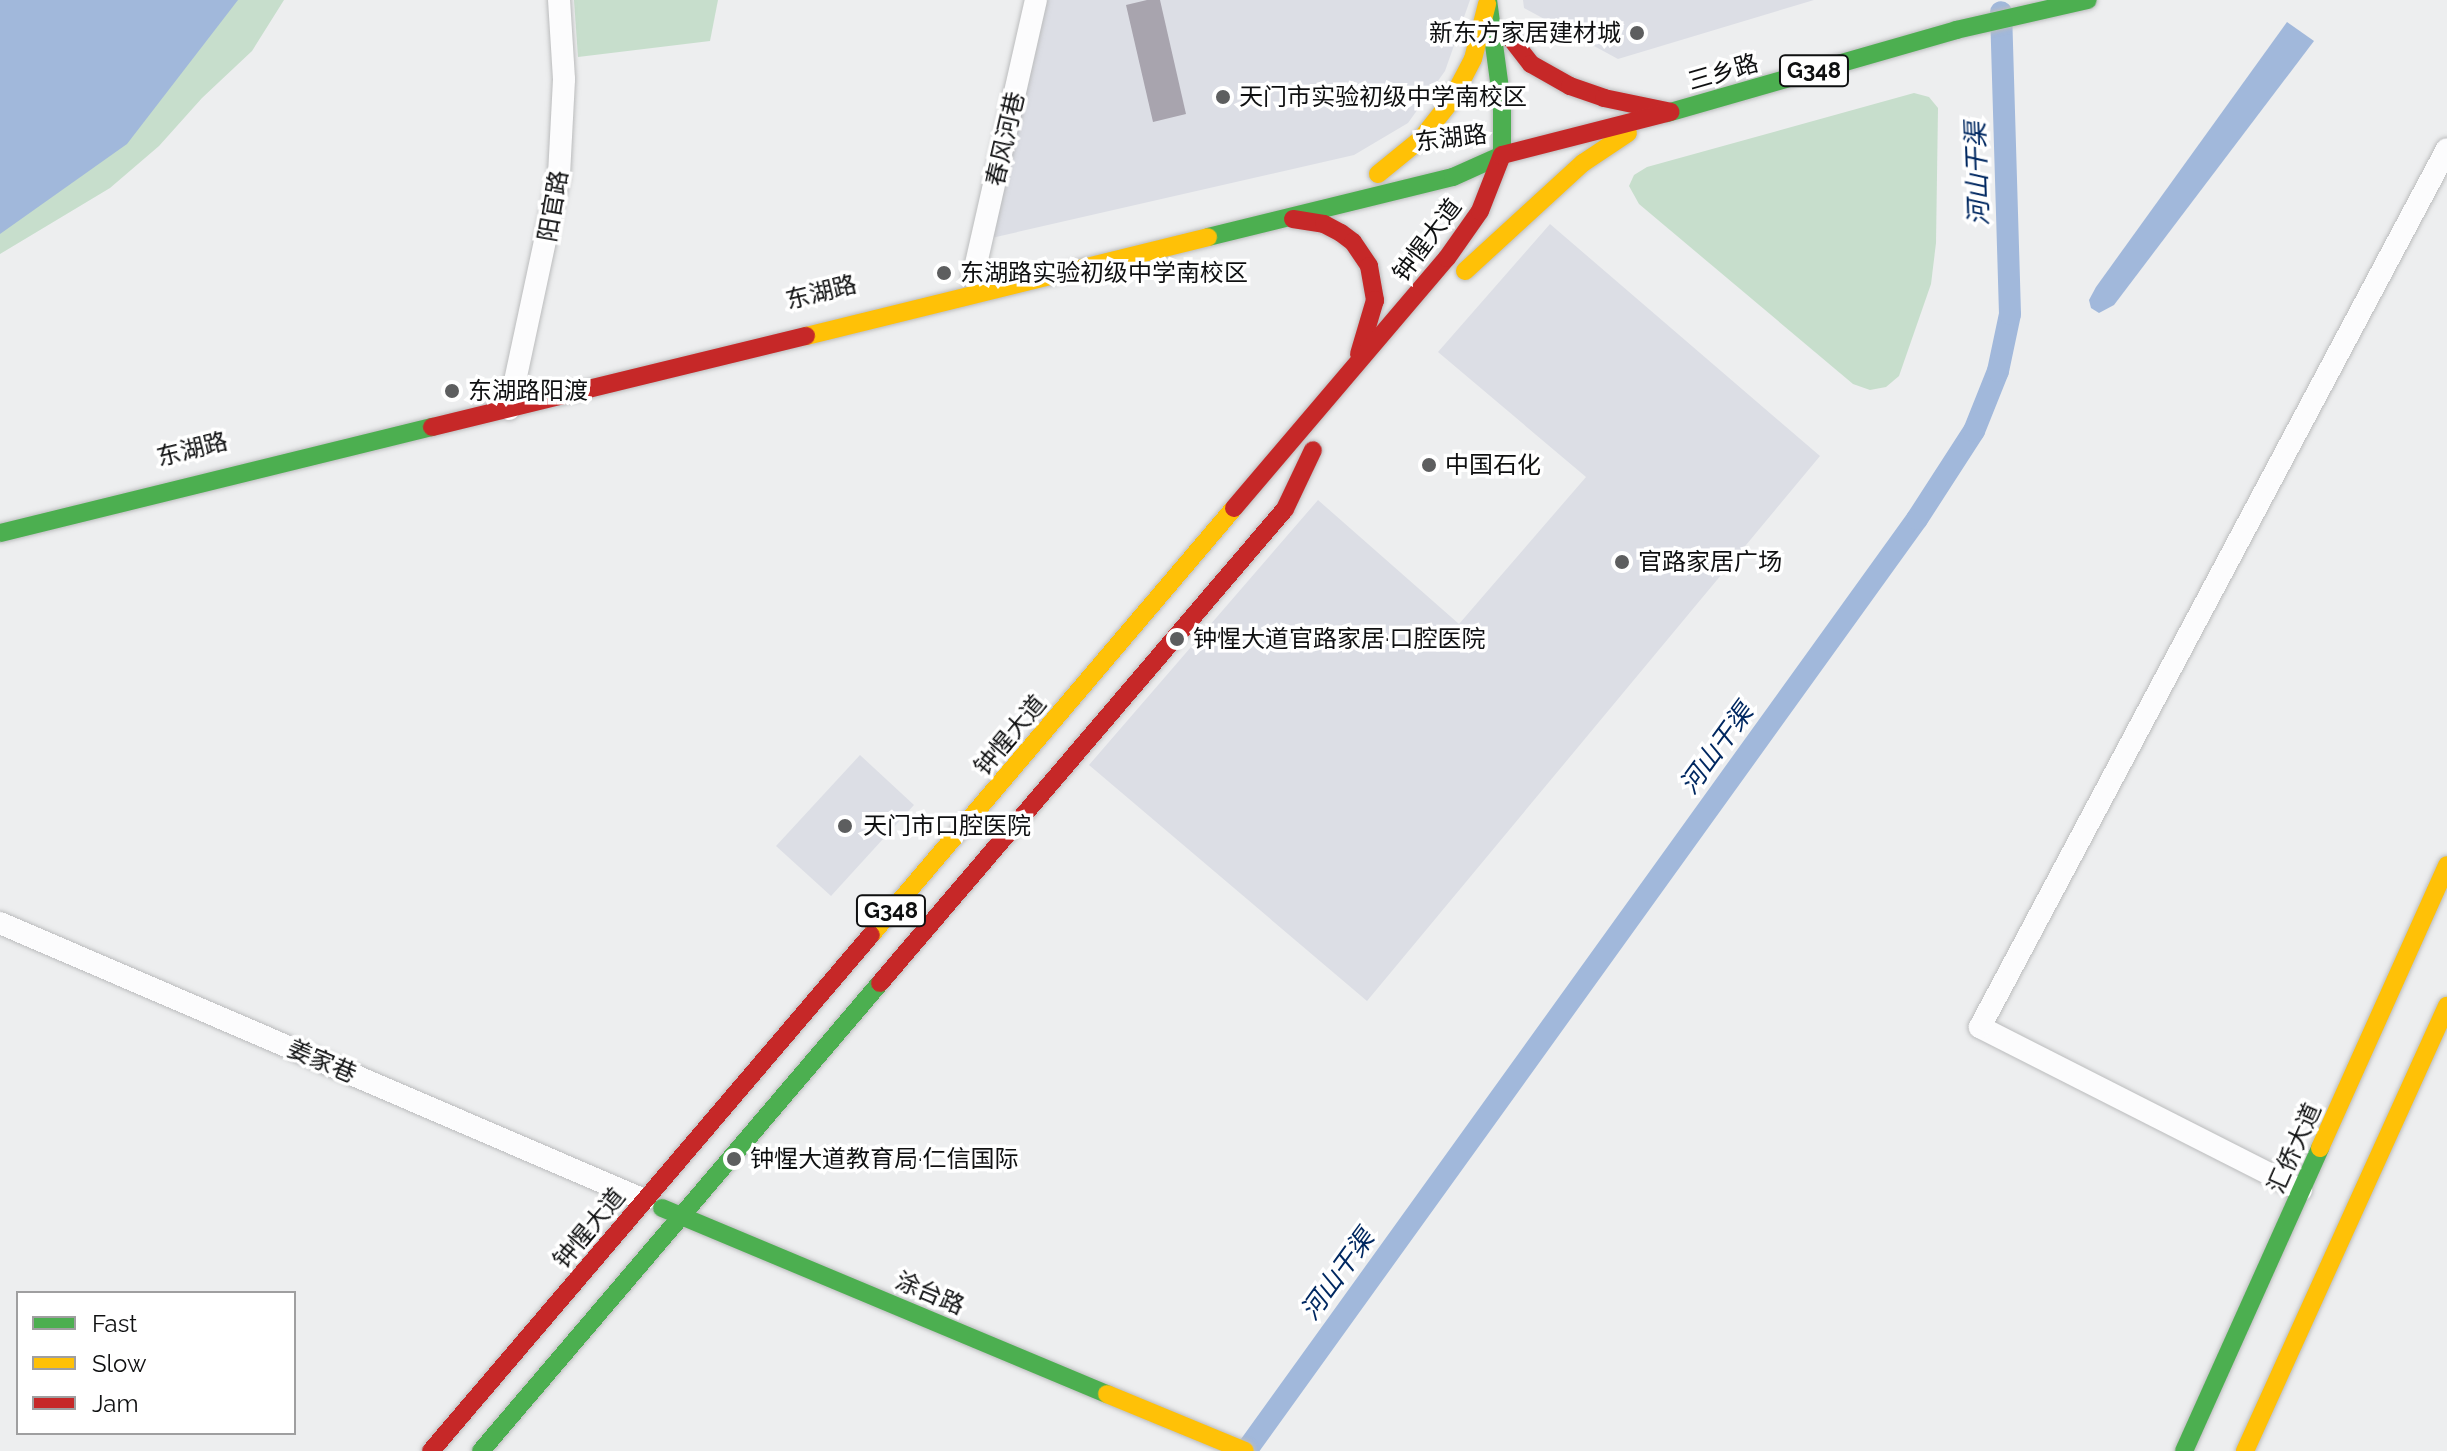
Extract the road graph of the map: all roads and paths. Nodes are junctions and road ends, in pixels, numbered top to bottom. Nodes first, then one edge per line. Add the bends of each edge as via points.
1 (559, 0) edge
2 (1036, 0) edge
3 (2088, 0) edge
4 (1488, 1) edge
5 (1518, 78) dead end
6 (1671, 112) junction
7 (2447, 149) edge
8 (1502, 155) junction
9 (1446, 159) dead end
10 (1419, 165) dead end
11 (1506, 206) dead end
12 (1242, 209) dead end
13 (1286, 218) junction
14 (973, 277) junction
15 (1351, 372) junction
16 (511, 402) junction
17 (1318, 444) dead end
18 (0, 519) edge
19 (0, 533) edge
20 (2447, 865) edge
21 (0, 923) edge
22 (2447, 1006) edge
23 (2301, 1190) junction
24 (655, 1204) junction
25 (458, 1407) junction
26 (410, 1451) edge
27 (431, 1451) edge
28 (459, 1451) edge
29 (481, 1451) edge
30 (1245, 1451) edge
31 (2184, 1451) edge
32 (2245, 1451) edge

1 - 16 street, 阳官路 via 564,79 559,175
2 - 14 street, 春风河巷
3 - 6 main road, 三乡路 / G348 via 1956,30
4 - 8 main road, 钟惺大道 via 1502,103
4 - 10 main road, 东湖路 via 1473,59 1451,101 1421,139 1371,176
5 - 6 main road via 1512,34 1531,64 1570,86
6 - 8 main road, 三乡路 / G348
6 - 11 main road, 钟惺大道 via 1583,163 1461,276
7 - 23 street via 1980,1027
8 - 9 main road, 东湖路
8 - 13 main road, 东湖路 via 1453,177
8 - 15 main road, 钟惺大道 / G348 via 1471,226
12 - 14 main road, 东湖路
13 - 15 main road via 1324,224 1341,233 1369,266 1372,317
13 - 16 main road, 东湖路
14 - 16 main road, 东湖路
15 - 24 main road, 钟惺大道 / G348 via 1056,704
16 - 18 main road, 东湖路
16 - 19 main road, 东湖路
17 - 24 main road, 钟惺大道 / G348
20 - 23 main road, 汇侨大道
21 - 24 street, 姜家巷
22 - 32 main road
23 - 31 main road, 汇侨大道
24 - 25 main road, 钟惺大道 / G348
24 - 28 main road, 钟惺大道 / G348
24 - 29 main road
24 - 30 main road, 涂台路
25 - 26 main road
25 - 27 main road, 钟惺大道 / G348

